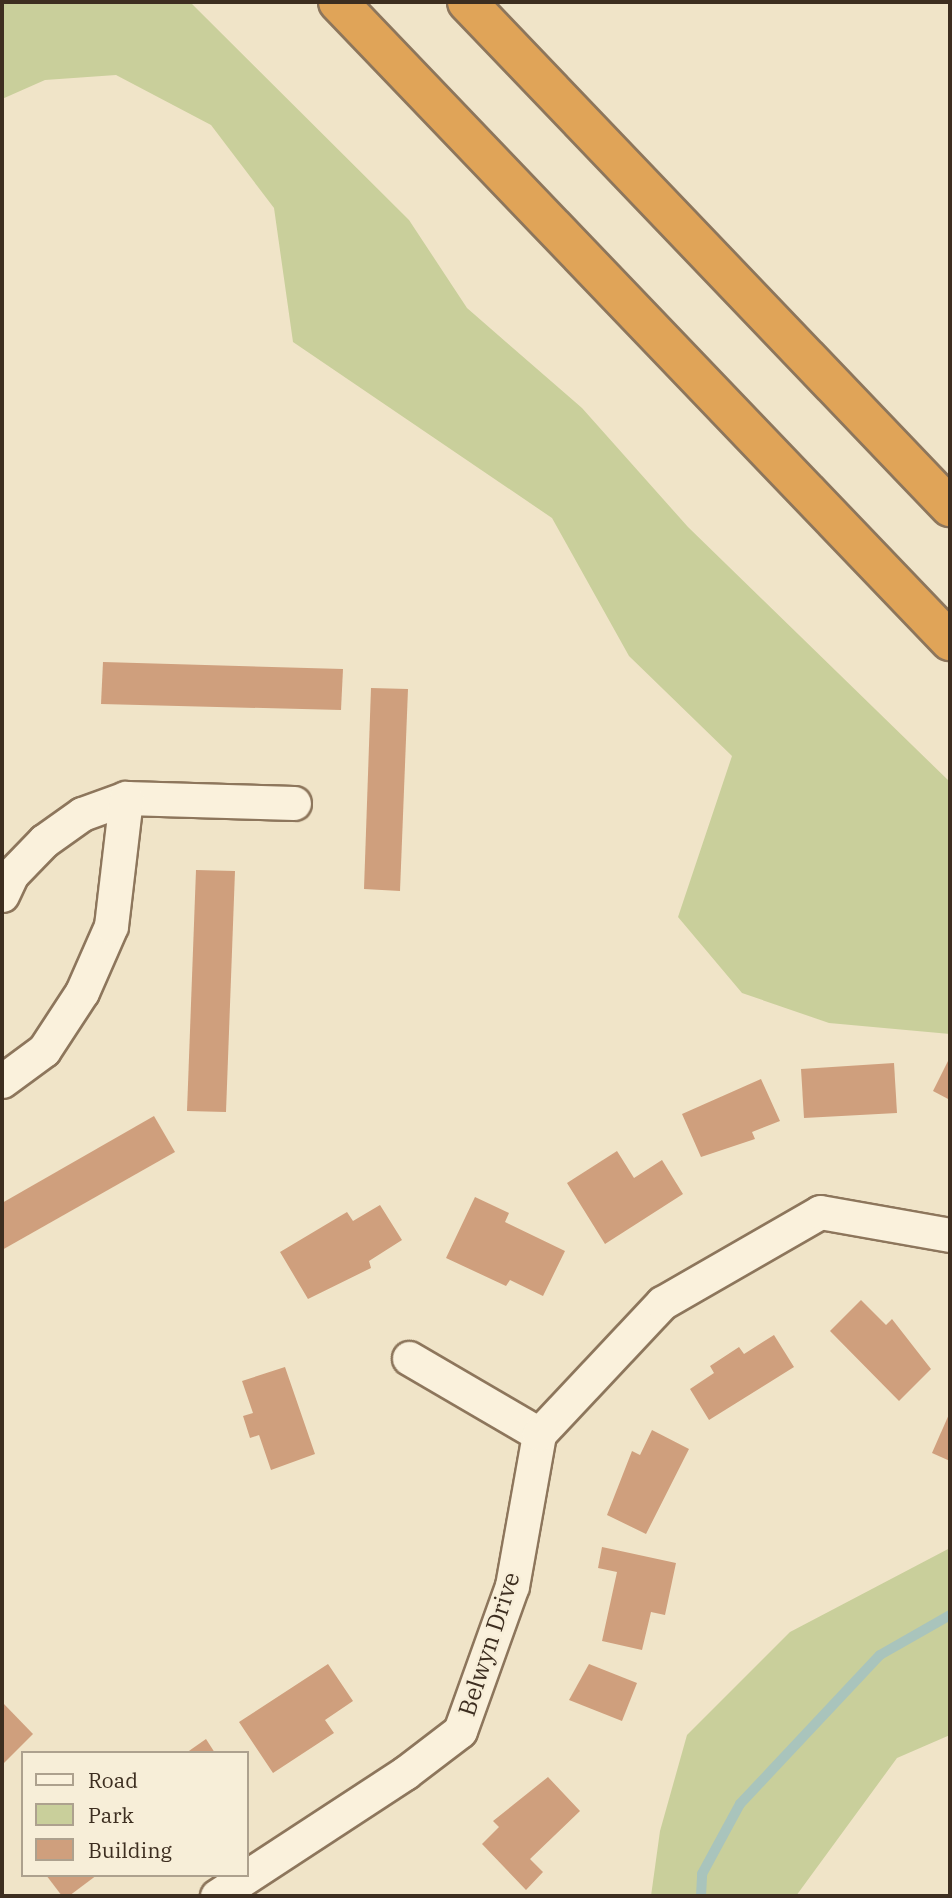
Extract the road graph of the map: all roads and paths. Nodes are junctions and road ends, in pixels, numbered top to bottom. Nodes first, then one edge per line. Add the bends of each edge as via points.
1 (338, 2) edge
2 (467, 2) edge
3 (950, 507) edge
4 (950, 641) edge
5 (126, 798) junction
6 (294, 803) dead end
7 (2, 895) edge
8 (2, 1081) edge
9 (950, 1234) edge
10 (409, 1358) dead end
11 (539, 1434) junction
12 (248, 1876) edge
13 (246, 1877) edge
14 (217, 1896) edge

1 - 4 highway
2 - 3 highway
5 - 6 street
5 - 7 street via 82,814 44,841 12,874
5 - 8 street via 111,926 82,992 44,1050
9 - 11 street via 820,1212 662,1303
10 - 11 street
11 - 12 street, Belwyn Drive via 512,1586 460,1731 405,1773
13 - 14 street, Belwyn Drive

